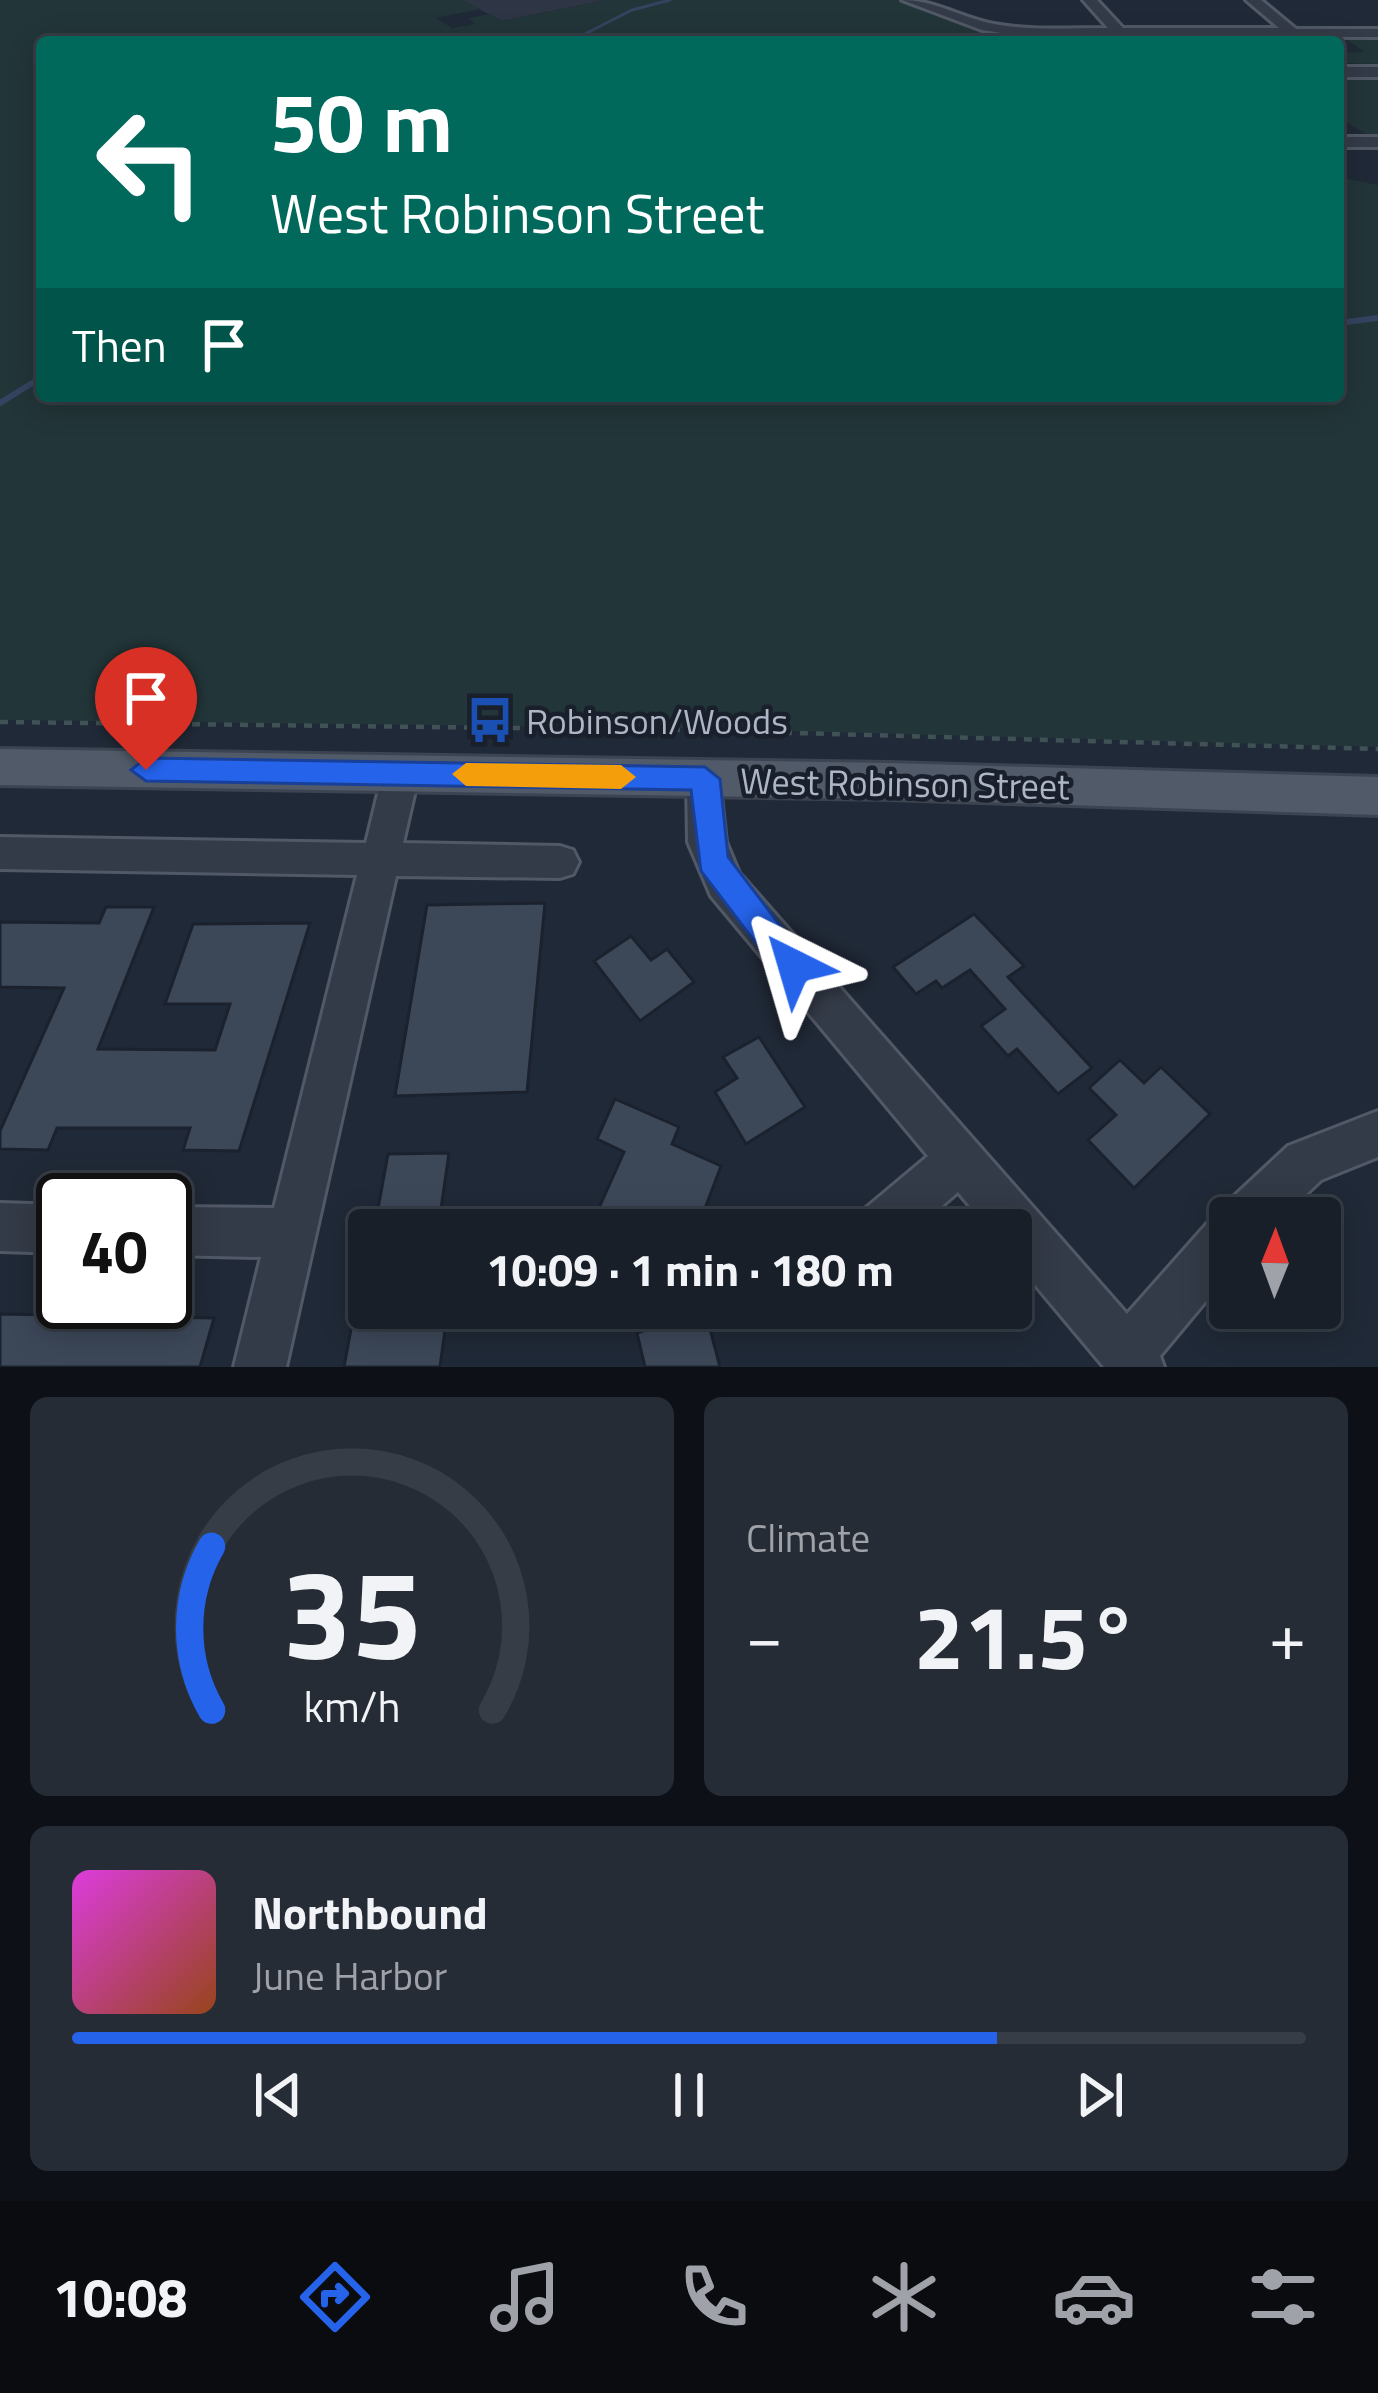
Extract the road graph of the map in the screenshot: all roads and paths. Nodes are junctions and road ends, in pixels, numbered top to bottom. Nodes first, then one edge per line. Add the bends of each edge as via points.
1 (908, 0) edge
2 (1090, 0) edge
3 (1253, 0) edge
4 (1119, 32) junction
5 (1293, 33) junction
6 (1378, 33) edge
7 (1181, 36) edge
8 (1220, 36) edge
9 (1344, 72) edge
10 (1378, 72) edge
11 (1344, 142) edge
12 (1378, 142) edge
13 (0, 722) edge
14 (1378, 748) edge
15 (0, 767) edge
16 (401, 773) junction
17 (705, 779) junction
18 (1378, 796) edge
19 (0, 853) edge
20 (380, 860) junction
21 (560, 862) dead end
22 (1378, 1134) edge
23 (958, 1161) junction
24 (1269, 1197) edge
25 (902, 1209) edge
26 (0, 1227) edge
27 (36, 1228) edge
28 (192, 1231) edge
29 (293, 1233) junction
30 (1209, 1261) edge
31 (1133, 1360) edge
32 (260, 1367) edge

1 - 4 street via 998,29
2 - 4 street
3 - 5 street
4 - 7 street
5 - 6 street
5 - 8 street
9 - 10 street
11 - 12 street
13 - 14 path
15 - 16 main road, West Robinson Street
16 - 17 main road, West Robinson Street
16 - 20 street
17 - 18 main road, West Robinson Street
17 - 23 street via 707,842 725,884
19 - 20 street
20 - 21 street
20 - 29 street
22 - 24 street via 1305,1163
23 - 25 street
23 - 31 street
26 - 27 street
28 - 29 street
29 - 32 street
30 - 31 street

